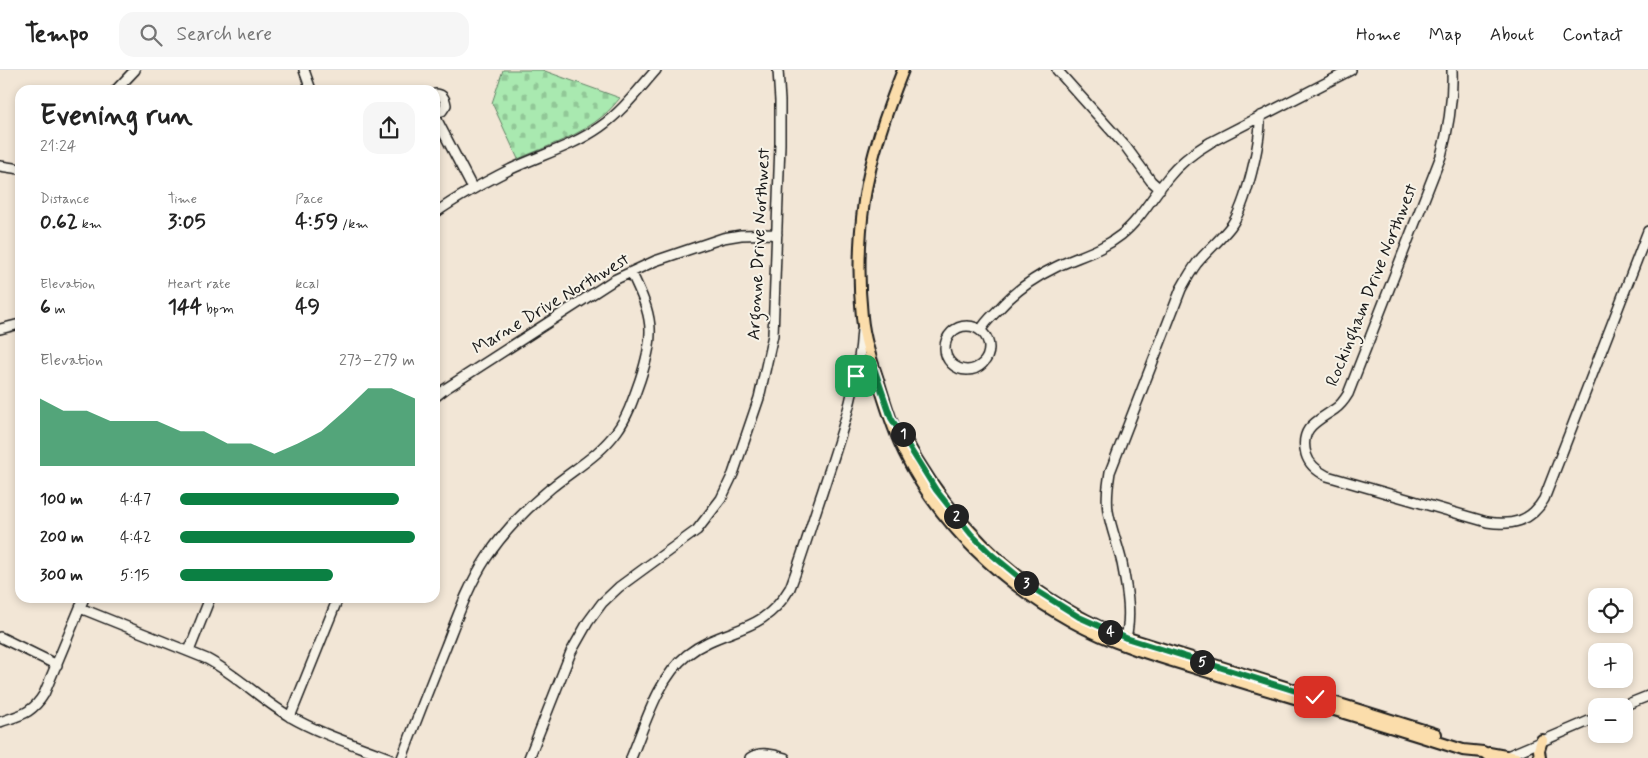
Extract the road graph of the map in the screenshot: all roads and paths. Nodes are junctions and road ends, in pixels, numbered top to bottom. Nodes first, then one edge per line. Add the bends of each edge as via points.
1 (135, 70) edge
2 (304, 70) edge
3 (656, 70) edge
4 (778, 70) edge
5 (903, 70) edge
6 (1057, 70) edge
7 (1351, 70) edge
8 (1452, 70) edge
9 (121, 85) edge
10 (309, 85) edge
11 (440, 95) edge
12 (440, 112) edge
13 (1260, 116) junction
14 (440, 126) edge
15 (0, 166) edge
16 (15, 169) edge
17 (473, 189) junction
18 (1160, 189) junction
19 (440, 210) edge
20 (1648, 231) edge
21 (777, 234) junction
22 (632, 272) junction
23 (862, 319) junction
24 (15, 325) edge
25 (0, 329) edge
26 (981, 330) junction
27 (874, 368) junction
28 (856, 376) junction
29 (853, 391) junction
30 (440, 392) edge
31 (82, 603) edge
32 (208, 603) edge
33 (336, 603) edge
34 (80, 608) junction
35 (0, 637) edge
36 (1125, 642) junction
37 (189, 651) junction
38 (56, 664) junction
39 (1648, 696) edge
40 (1633, 702) edge
41 (290, 717) junction
42 (1588, 721) edge
43 (0, 722) edge
44 (1542, 740) junction
45 (1483, 752) junction
46 (1466, 754) edge
47 (1509, 757) edge
48 (389, 758) edge
49 (402, 758) edge
50 (529, 758) edge
51 (631, 758) edge
52 (750, 758) edge
53 (785, 758) edge
54 (1495, 758) edge
55 (1540, 758) edge

1 - 9 street
2 - 10 street
3 - 17 street via 599,128
4 - 21 street, Argonne Drive Northwest
5 - 23 main road via 875,148 864,201 860,259
6 - 18 street
7 - 13 street
8 - 20 street, Rockingham Drive Northwest via 1449,129 1441,156 1348,394 1336,409 1311,426 1306,436 1307,458 1319,472 1487,522 1518,522 1533,514 1544,500
11 - 12 street via 446,105
13 - 18 street via 1197,150 1176,168
13 - 36 street via 1250,177 1240,210 1230,228 1197,264 1181,289 1110,472 1108,509 1128,604 1129,624
14 - 17 street
15 - 16 street
17 - 19 street
18 - 26 street via 1124,233 1100,249 1057,266 1028,284 1000,307
21 - 22 street, Marne Drive Northwest via 723,238 655,260
21 - 50 street, Argonne Drive Northwest via 770,351 759,398 728,487 697,530 619,587 588,622 571,652
22 - 30 street, Marne Drive Northwest via 614,280
22 - 49 street via 647,304 651,334 648,357 628,412 603,448 530,506 487,557 464,599
23 - 27 main road
23 - 28 street
24 - 25 street
26 - 26 street via 964,326 950,334 945,349 953,365 969,370 985,362 990,346
27 - 28 street via 863,368
27 - 29 street
27 - 36 main road via 905,454 953,525 986,559 1049,608 1074,622
28 - 29 street
29 - 51 street via 794,578 784,597 751,626 696,648 680,661 659,690
31 - 34 street
32 - 37 street
33 - 41 street
34 - 37 street
34 - 38 street
35 - 38 street
36 - 45 main road via 1420,729
36 - 46 main road
37 - 41 street via 224,668
38 - 43 street via 44,694 35,706 22,715
39 - 40 street
41 - 48 street
42 - 44 street
44 - 47 street
44 - 55 main road
45 - 46 main road
45 - 47 main road
45 - 54 main road
52 - 53 street via 757,754

